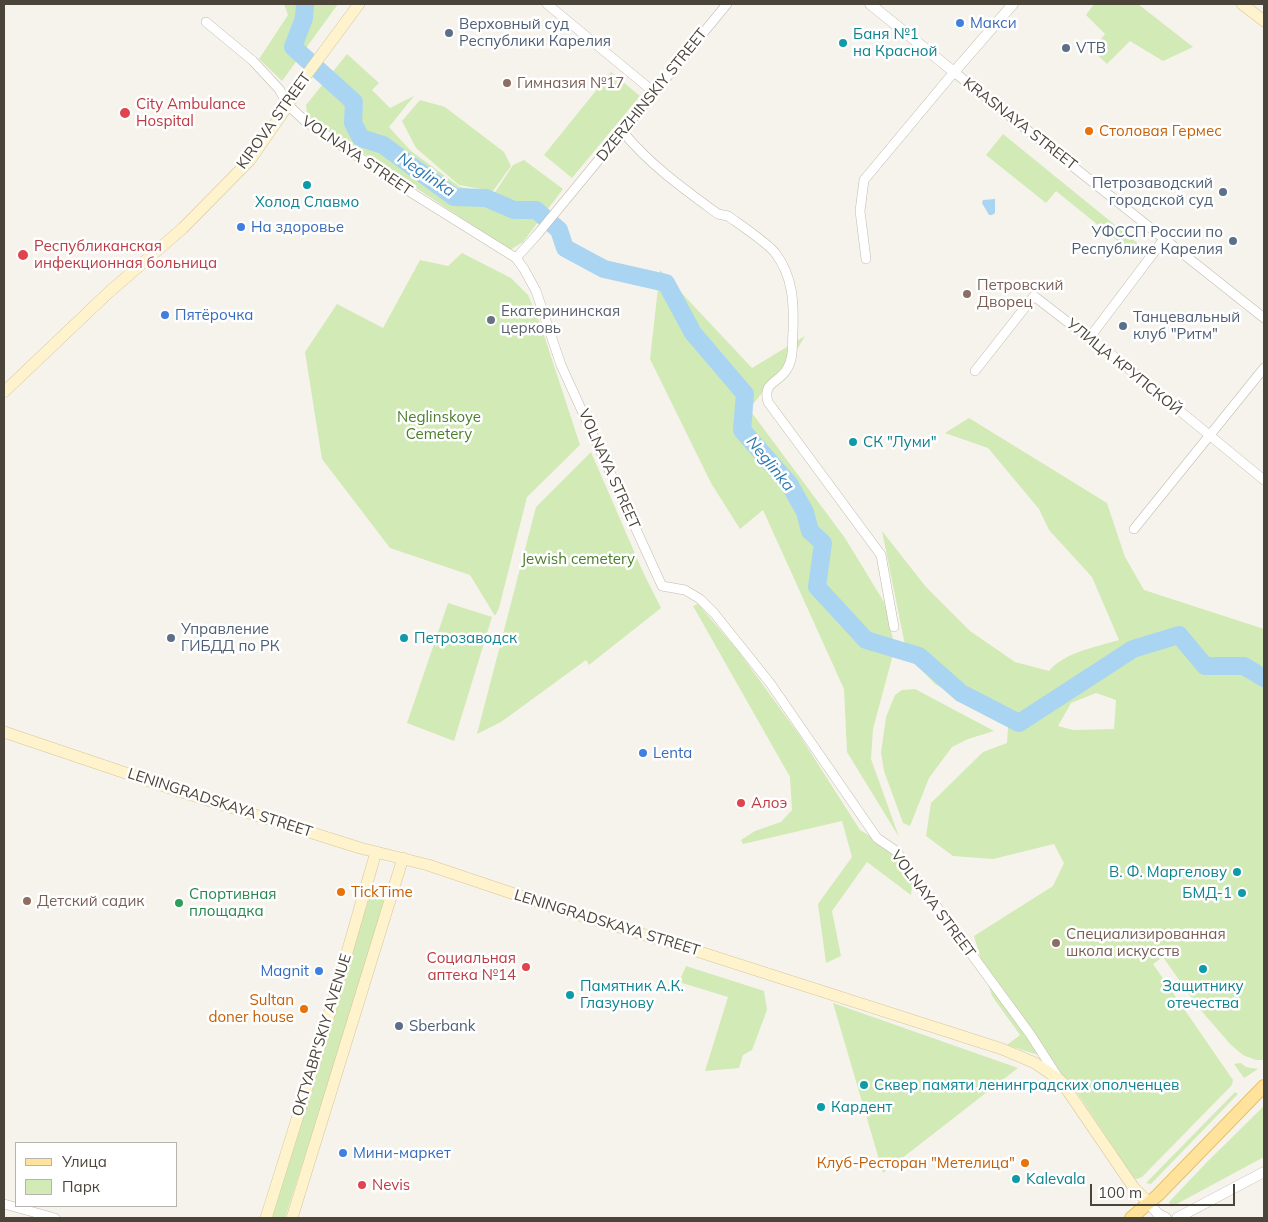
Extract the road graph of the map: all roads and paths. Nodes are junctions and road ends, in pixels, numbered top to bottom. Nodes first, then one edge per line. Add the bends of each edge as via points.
1 (358, 4) edge
2 (547, 4) edge
3 (727, 4) edge
4 (870, 4) edge
5 (1013, 4) edge
6 (1242, 4) edge
7 (1264, 21) edge
8 (206, 22) dead end
9 (954, 72) junction
10 (655, 92) junction
11 (288, 105) junction
12 (623, 132) junction
13 (1164, 239) junction
14 (516, 258) junction
15 (866, 259) dead end
16 (1264, 318) edge
17 (1090, 337) junction
18 (1264, 368) edge
19 (975, 370) dead end
20 (4, 392) edge
21 (1209, 436) junction
22 (1264, 480) edge
23 (1134, 529) dead end
24 (894, 627) dead end
25 (4, 732) edge
26 (376, 852) junction
27 (403, 858) junction
28 (1061, 1081) junction
29 (1264, 1086) edge
30 (1264, 1172) edge
31 (1149, 1203) junction
32 (4, 1204) edge
33 (55, 1218) edge
34 (266, 1218) edge
35 (292, 1218) edge
36 (1131, 1218) edge
37 (1166, 1218) edge
38 (1173, 1218) edge
39 (1177, 1218) edge

1 - 11 main road, KIROVA STREET
2 - 10 street
3 - 10 street, DZERZHINSKIY STREET
4 - 9 street, KRASNAYA STREET
5 - 9 street
6 - 7 main road
8 - 11 street, VOLNAYA STREET via 253,61 279,89
9 - 13 street, KRASNAYA STREET
9 - 15 street via 864,180 860,211
10 - 12 street, DZERZHINSKIY STREET
11 - 14 street, VOLNAYA STREET via 305,122
11 - 20 main road, KIROVA STREET via 250,160 198,213 108,292
12 - 14 street, DZERZHINSKIY STREET
12 - 24 street via 667,176 776,252 790,279 794,307 791,360 786,371 768,388 768,402 881,555
13 - 16 street, KRASNAYA STREET
13 - 17 street
14 - 28 street, VOLNAYA STREET via 536,291 561,365 662,586 684,590 714,612 770,684 877,838 902,858
17 - 19 street, УЛИЦА КРУПСКОЙ via 1034,296
17 - 21 street, УЛИЦА КРУПСКОЙ
18 - 21 street
21 - 22 street, УЛИЦА КРУПСКОЙ
21 - 23 street
25 - 26 main road, LENINGRADSKAYA STREET
26 - 27 main road, LENINGRADSKAYA STREET
26 - 34 main road, OKTYABR'SKIY AVENUE
27 - 28 main road, LENINGRADSKAYA STREET via 1002,1049 1035,1064
27 - 35 main road, OKTYABR'SKIY AVENUE
28 - 31 main road, LENINGRADSKAYA STREET via 1134,1188
29 - 31 main road
30 - 39 street
31 - 36 main road
31 - 37 street
32 - 33 street
38 - 39 street

